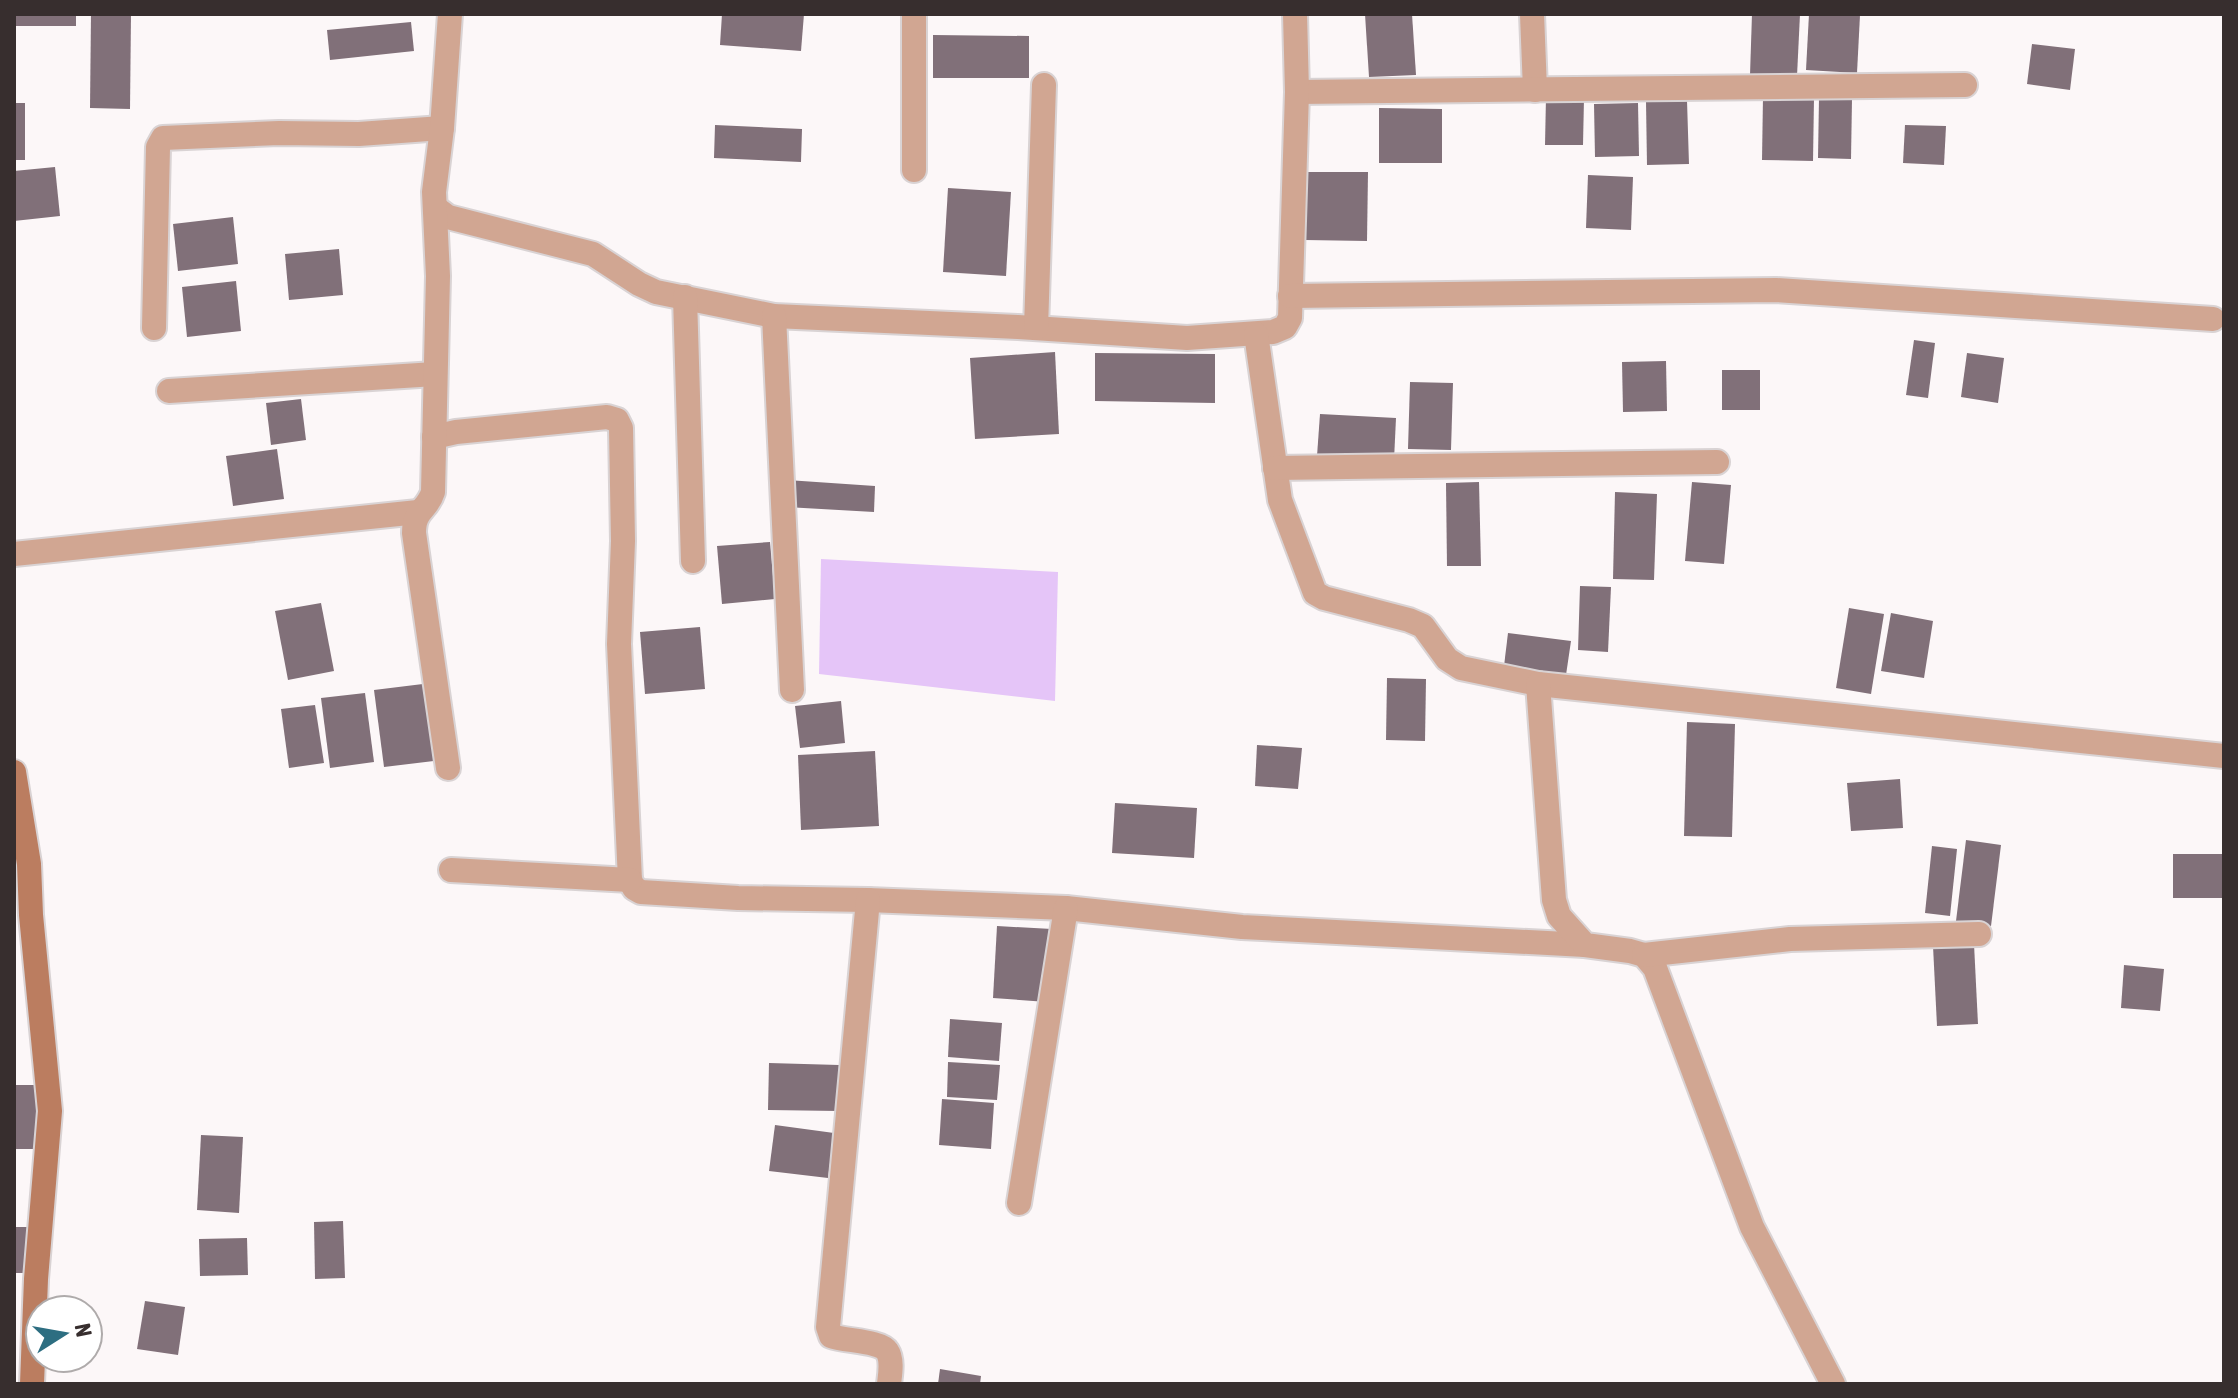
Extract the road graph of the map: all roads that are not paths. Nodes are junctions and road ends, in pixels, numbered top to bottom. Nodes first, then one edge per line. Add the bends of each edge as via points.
1 (450, 14) edge
2 (914, 14) edge
3 (1295, 14) edge
4 (1532, 14) edge
5 (1044, 85) dead end
6 (1965, 85) dead end
7 (1535, 90) junction
8 (1297, 92) junction
9 (442, 128) junction
10 (914, 170) dead end
11 (436, 208) junction
12 (1290, 296) junction
13 (685, 297) junction
14 (774, 316) junction
15 (2213, 319) dead end
16 (154, 328) dead end
17 (1036, 328) junction
18 (1256, 334) junction
19 (435, 374) junction
20 (169, 391) dead end
21 (434, 437) junction
22 (1717, 462) dead end
23 (1275, 468) junction
24 (418, 512) junction
25 (14, 554) edge
26 (693, 561) dead end
27 (1538, 684) junction
28 (792, 690) dead end
29 (2224, 756) edge
30 (448, 768) dead end
31 (14, 772) edge
32 (22, 864) edge
33 (451, 870) dead end
34 (630, 880) junction
35 (868, 900) junction
36 (1066, 908) junction
37 (1979, 934) dead end
38 (1585, 945) junction
39 (1644, 955) junction
40 (1019, 1203) dead end
41 (32, 1384) edge
42 (889, 1384) edge
43 (1833, 1384) edge

1 - 9 street
2 - 10 street
3 - 8 street
4 - 7 street
5 - 17 street
6 - 7 street
7 - 8 street
8 - 12 street
9 - 11 street
9 - 16 street via 163,138 158,147
11 - 13 street via 448,217 593,254 656,292
11 - 19 street
12 - 15 street via 1776,290
12 - 18 street via 1285,327
13 - 14 street
13 - 26 street
14 - 17 street
14 - 28 street
17 - 18 street via 1187,338
18 - 23 street
19 - 20 street
19 - 21 street
21 - 24 street via 433,492
21 - 34 street via 607,417 621,428 619,644
22 - 23 street
23 - 27 street via 1280,500 1315,593 1423,626 1447,659 1461,668
24 - 25 street
24 - 30 street via 414,533
27 - 29 street
27 - 38 street via 1554,900 1559,916
31 - 32 street
32 - 41 street via 50,1111
33 - 34 street
34 - 35 street via 641,892
35 - 36 street
35 - 42 street via 828,1327 831,1336 841,1340 887,1350
36 - 38 street via 1242,927
36 - 40 street
37 - 39 street via 1790,939
38 - 39 street
39 - 43 street via 1655,968 1752,1227

